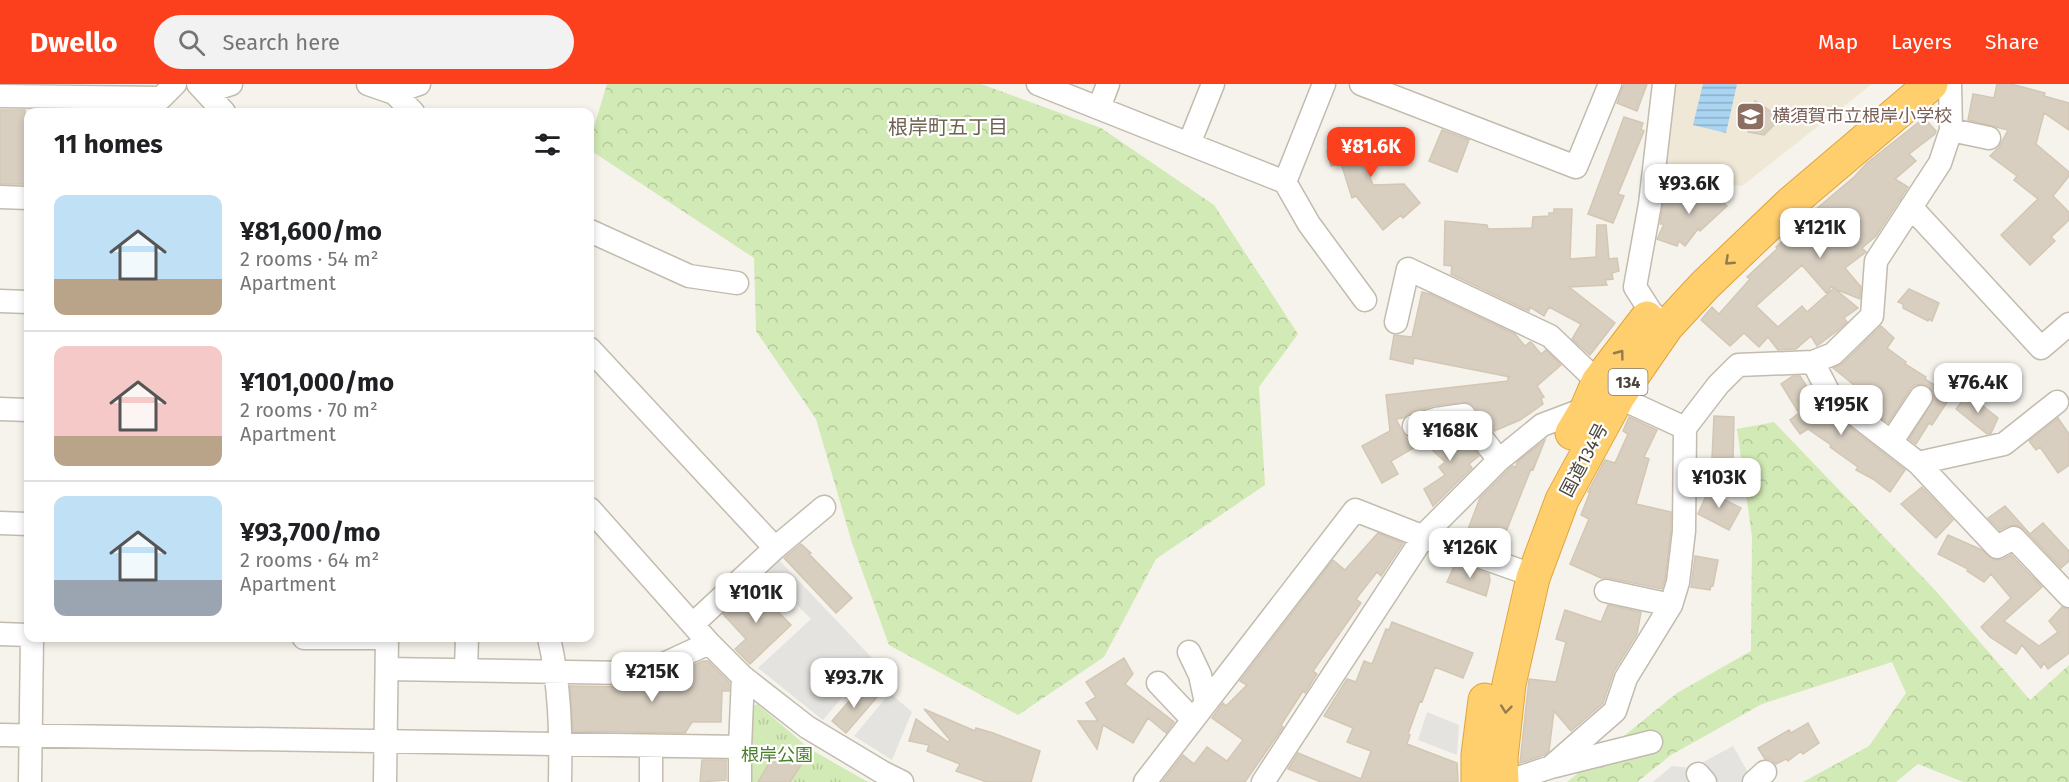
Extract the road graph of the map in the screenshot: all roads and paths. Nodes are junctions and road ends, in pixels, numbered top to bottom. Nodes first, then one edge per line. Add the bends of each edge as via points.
1 (175, 84) edge
2 (231, 84) edge
3 (368, 84) edge
4 (419, 84) edge
5 (1038, 84) edge
6 (1108, 84) edge
7 (1213, 84) edge
8 (1324, 84) edge
9 (1361, 84) edge
10 (1610, 84) edge
11 (1664, 84) edge
12 (1899, 84) edge
13 (1931, 84) edge
14 (1950, 84) edge
15 (202, 88) edge
16 (394, 93) junction
17 (0, 96) edge
18 (39, 98) edge
19 (220, 108) edge
20 (409, 108) edge
21 (1099, 108) junction
22 (1951, 129) junction
23 (1989, 138) dead end
24 (1190, 144) junction
25 (1285, 182) junction
26 (0, 197) edge
27 (24, 198) edge
28 (1911, 207) junction
29 (594, 233) edge
30 (737, 283) dead end
31 (1365, 300) dead end
32 (0, 301) edge
33 (24, 302) edge
34 (1659, 319) junction
35 (1396, 322) dead end
36 (2069, 324) edge
37 (594, 353) edge
38 (1813, 362) junction
39 (1601, 396) junction
40 (1921, 397) dead end
41 (2057, 402) dead end
42 (0, 409) edge
43 (24, 410) edge
44 (1414, 426) dead end
45 (1685, 428) junction
46 (1892, 441) junction
47 (1499, 460) junction
48 (1918, 463) junction
49 (824, 507) dead end
50 (594, 513) edge
51 (0, 523) edge
52 (24, 524) edge
53 (1424, 537) junction
54 (775, 548) junction
55 (1518, 570) junction
56 (2065, 583) edge
57 (1606, 591) dead end
58 (1671, 605) junction
59 (693, 624) junction
60 (0, 634) edge
61 (24, 634) edge
62 (32, 642) edge
63 (387, 642) edge
64 (467, 642) edge
65 (550, 642) edge
66 (709, 643) junction
67 (1189, 652) dead end
68 (387, 669) junction
69 (466, 669) junction
70 (556, 671) junction
71 (743, 677) junction
72 (1158, 682) dead end
73 (1200, 711) junction
74 (0, 735) edge
75 (31, 735) junction
76 (386, 741) junction
77 (1651, 742) dead end
78 (561, 744) junction
79 (651, 746) junction
80 (740, 747) junction
81 (1551, 767) junction
82 (30, 782) edge
83 (385, 782) edge
84 (560, 782) edge
85 (651, 782) edge
86 (740, 782) edge
87 (902, 782) edge
88 (1145, 782) edge
89 (1263, 782) edge
90 (1478, 782) edge
91 (1504, 782) edge

1 - 18 street via 161,98
2 - 15 street
3 - 16 street
4 - 16 street
5 - 21 street
6 - 21 street
7 - 24 street
8 - 25 street
9 - 10 street via 1576,167
11 - 34 street via 1650,204 1635,287
12 - 34 highway, 国道134号 / 134 via 1691,268
13 -> 34 highway, 国道134号 / 134 via 1792,202 1705,285
14 - 22 street
15 - 19 street
16 - 20 street
17 - 18 street
21 - 24 street
22 - 23 street
22 - 28 street via 1940,162
24 - 25 street
25 - 31 street via 1309,224
26 - 27 street
28 - 36 street via 2041,348
28 - 38 street via 1876,261 1872,316 1833,354
29 - 30 street via 689,276
32 - 33 street
34 - 39 highway, 国道134号 / 134
35 - 39 street via 1408,269 1550,336
37 - 54 street
38 - 45 street via 1738,365
38 - 46 street via 1830,395
39 - 45 street
39 - 47 street via 1542,425
39 - 55 highway, 国道134号 / 134 via 1543,492
39 -> 91 highway, 国道134号 / 134 via 1533,578 1509,684 1502,758
40 - 46 street
41 - 48 street via 2004,444
42 - 43 street
44 - 47 street via 1464,415
45 - 58 street via 1684,531
46 - 48 street
47 - 53 street
48 - 56 street via 1997,547 2014,538
49 - 54 street
50 - 59 street
51 - 52 street
53 - 55 street
53 - 73 street via 1355,510
53 - 89 street
54 - 59 street
55 - 90 highway, 国道134号 / 134 via 1488,681
57 - 58 street
58 - 81 street via 1626,678 1615,711
59 - 66 street
60 - 61 street
62 - 75 street
63 - 68 street
64 - 69 street
65 - 70 street
66 - 70 street via 653,669 628,673
66 - 71 street
67 - 73 street via 1200,675
68 - 69 street
68 - 76 street
69 - 70 street
70 - 78 street
71 - 80 street
71 - 87 street via 807,727
72 - 73 street
73 - 88 street
74 - 75 street
75 - 76 street
75 - 82 street
76 - 78 street
76 - 83 street
77 - 81 street
78 - 79 street
78 - 84 street
79 - 80 street
79 - 85 street
80 - 86 street
81 - 91 street

